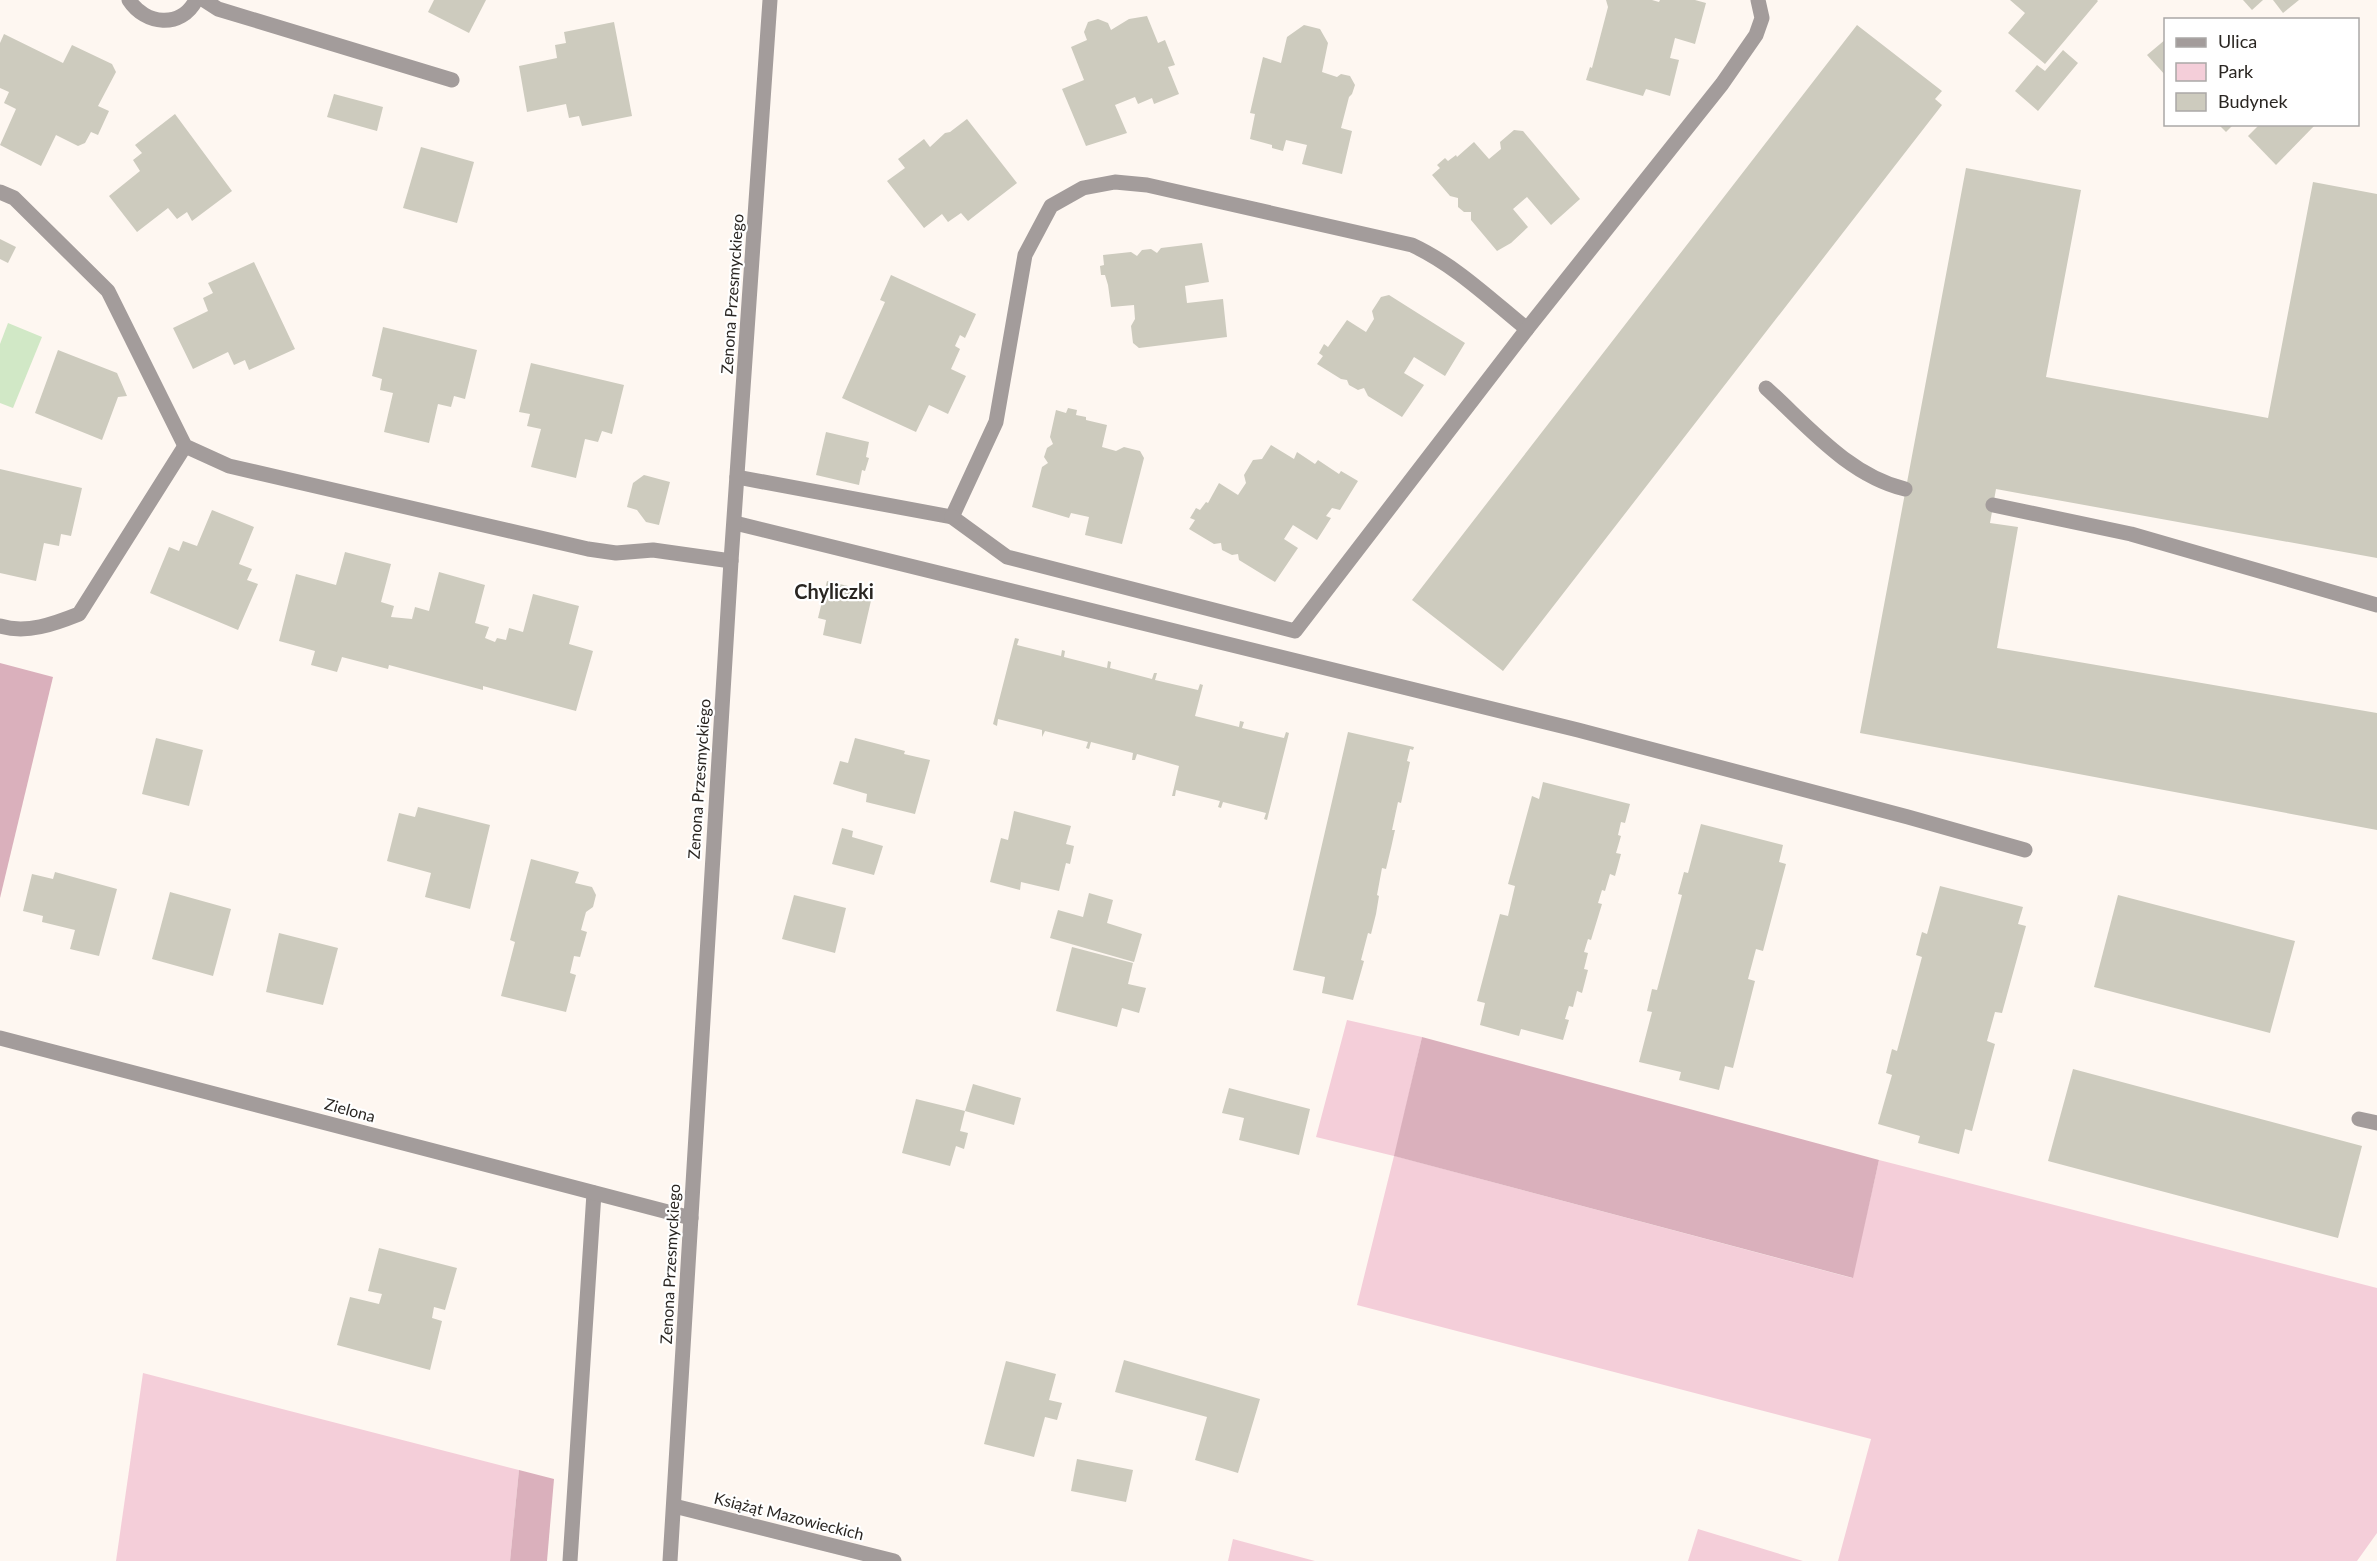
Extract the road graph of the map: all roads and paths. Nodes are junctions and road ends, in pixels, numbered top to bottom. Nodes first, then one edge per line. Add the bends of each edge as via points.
1 (129, 0) edge
2 (196, 0) edge
3 (204, 0) edge
4 (770, 0) edge
5 (1758, 0) edge
6 (452, 80) dead end
7 (0, 192) edge
8 (1527, 329) junction
9 (1766, 388) dead end
10 (185, 446) junction
11 (737, 477) junction
12 (1905, 489) dead end
13 (1993, 505) dead end
14 (952, 518) junction
15 (735, 523) junction
16 (731, 561) junction
17 (2377, 605) edge
18 (0, 626) edge
19 (2025, 850) dead end
20 (0, 1038) edge
21 (2360, 1119) dead end
22 (2377, 1123) edge
23 (594, 1193) junction
24 (691, 1218) junction
25 (674, 1506) junction
26 (570, 1561) edge
27 (670, 1561) edge
28 (894, 1561) edge

1 - 2 street via 144,16 165,21 185,14
3 - 6 street via 218,9
4 - 11 street, Zenona Przesmyckiego
5 - 8 street via 1762,18 1756,35 1735,65
7 - 10 street via 14,198 108,291
8 - 14 street via 1295,632 1007,557
8 - 14 street via 1444,262 1412,245 1148,185 1115,182 1083,188 1051,206 1025,255 996,423
9 - 12 street via 1849,463 1872,478
10 - 16 street via 229,466 588,549 616,553 652,550
10 - 18 street via 79,614 48,626
11 - 14 street
11 - 15 street, Zenona Przesmyckiego
13 - 17 street via 2140,537
15 - 16 street, Zenona Przesmyckiego
15 - 19 street via 1578,730
16 - 24 street, Zenona Przesmyckiego
20 - 23 street, Zielona
21 - 22 street
23 - 24 street, Zielona
23 - 26 street
24 - 25 street, Zenona Przesmyckiego
25 - 27 street, Zenona Przesmyckiego
25 - 28 street, Książąt Mazowieckich

